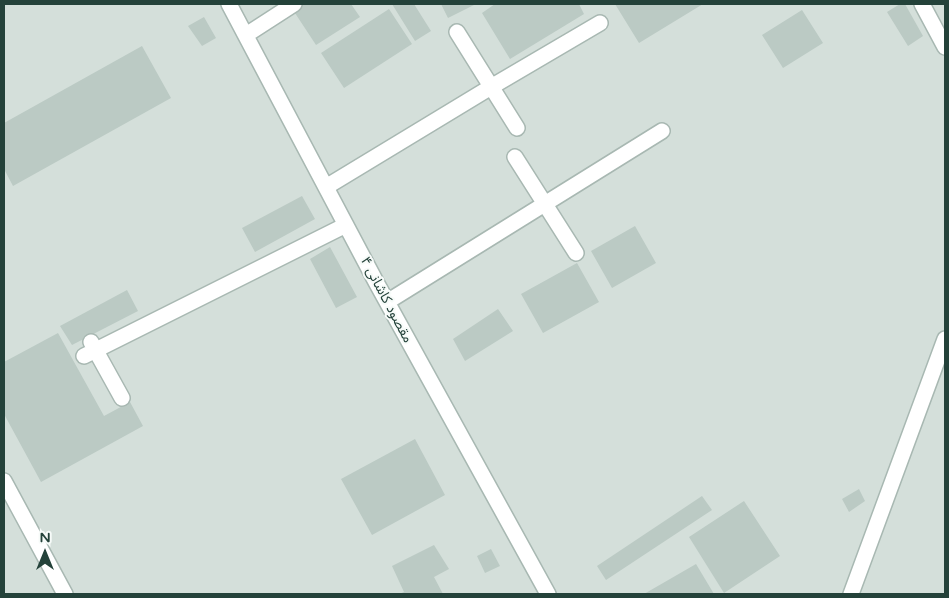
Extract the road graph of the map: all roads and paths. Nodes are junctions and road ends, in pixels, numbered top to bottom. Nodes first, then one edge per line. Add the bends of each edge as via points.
1 (229, 4) edge
2 (294, 4) edge
3 (922, 4) edge
4 (600, 23) dead end
5 (457, 32) dead end
6 (246, 34) junction
7 (945, 47) edge
8 (491, 87) junction
9 (517, 128) dead end
10 (662, 130) dead end
11 (515, 157) dead end
12 (326, 187) junction
13 (545, 204) junction
14 (346, 225) junction
15 (576, 253) dead end
16 (387, 302) junction
17 (945, 339) edge
18 (122, 398) dead end
19 (4, 481) edge
20 (65, 594) edge
21 (548, 594) edge
22 (851, 594) edge

1 - 6 lane, مقصود کاشانی ۴
2 - 6 lane
3 - 7 lane
4 - 8 lane
5 - 8 lane
6 - 12 lane, مقصود کاشانی ۴
8 - 9 lane
8 - 12 lane
10 - 13 lane
11 - 13 lane
12 - 14 lane, مقصود کاشانی ۴
13 - 15 lane
13 - 16 lane
14 - 16 lane, مقصود کاشانی ۴
14 - 18 lane via 90,349
16 - 21 lane, مقصود کاشانی ۴
17 - 22 lane
19 - 20 lane

